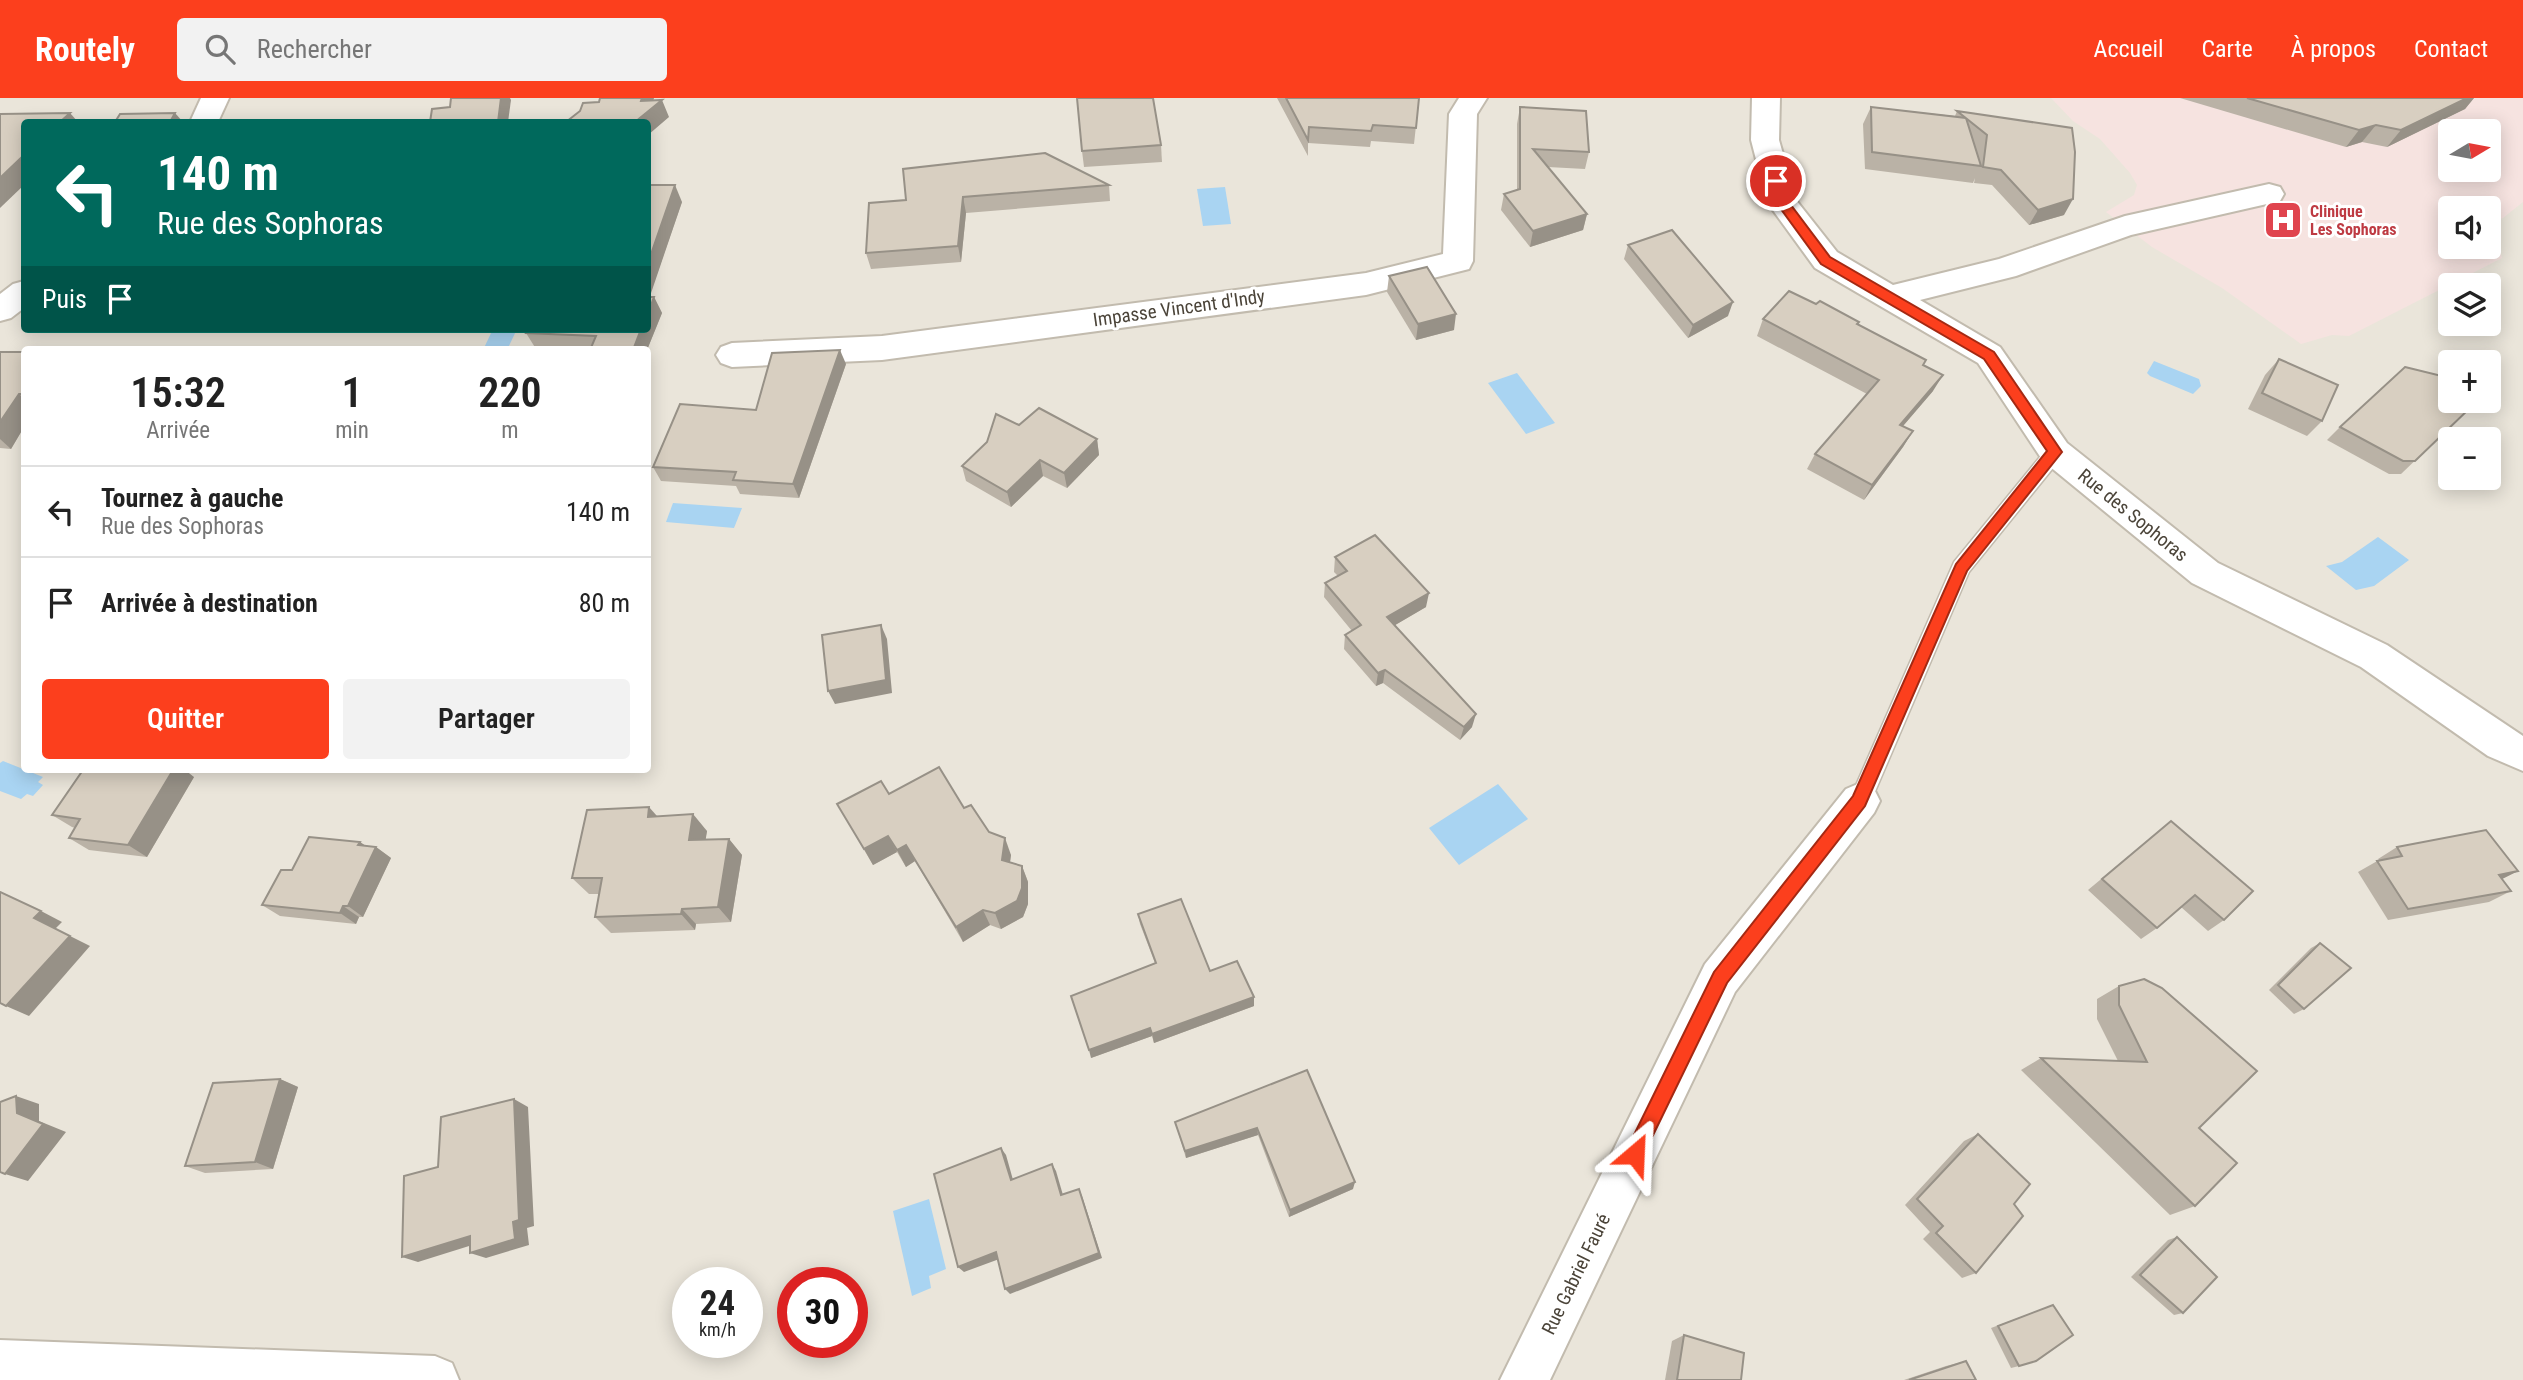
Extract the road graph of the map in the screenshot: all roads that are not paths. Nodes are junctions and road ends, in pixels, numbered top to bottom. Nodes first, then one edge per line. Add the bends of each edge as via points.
1 (215, 98) edge
2 (1473, 98) edge
3 (1766, 98) edge
4 (205, 119) edge
5 (2269, 194) dead end
6 (21, 294) edge
7 (1889, 297) junction
8 (0, 310) edge
9 (732, 355) dead end
10 (2055, 452) junction
11 (2516, 746) edge
12 (1860, 800) joint
13 (0, 1364) edge
14 (435, 1380) edge
15 (1524, 1380) edge

1 - 4 street
2 - 9 street, Impasse Vincent d'Indy via 1463,114 1458,261 1366,284 882,348
3 - 7 street, Rue des Sophoras via 1765,140 1782,202 1826,260
5 - 7 street via 2125,226 2005,268
6 - 8 street
7 - 10 street, Rue des Sophoras via 1989,355
10 - 11 street, Rue des Sophoras via 2205,573 2374,656
10 - 12 lane, Rue Gabriel Fauré via 1961,568
12 - 15 street, Rue Gabriel Fauré via 1720,978
13 - 14 street

